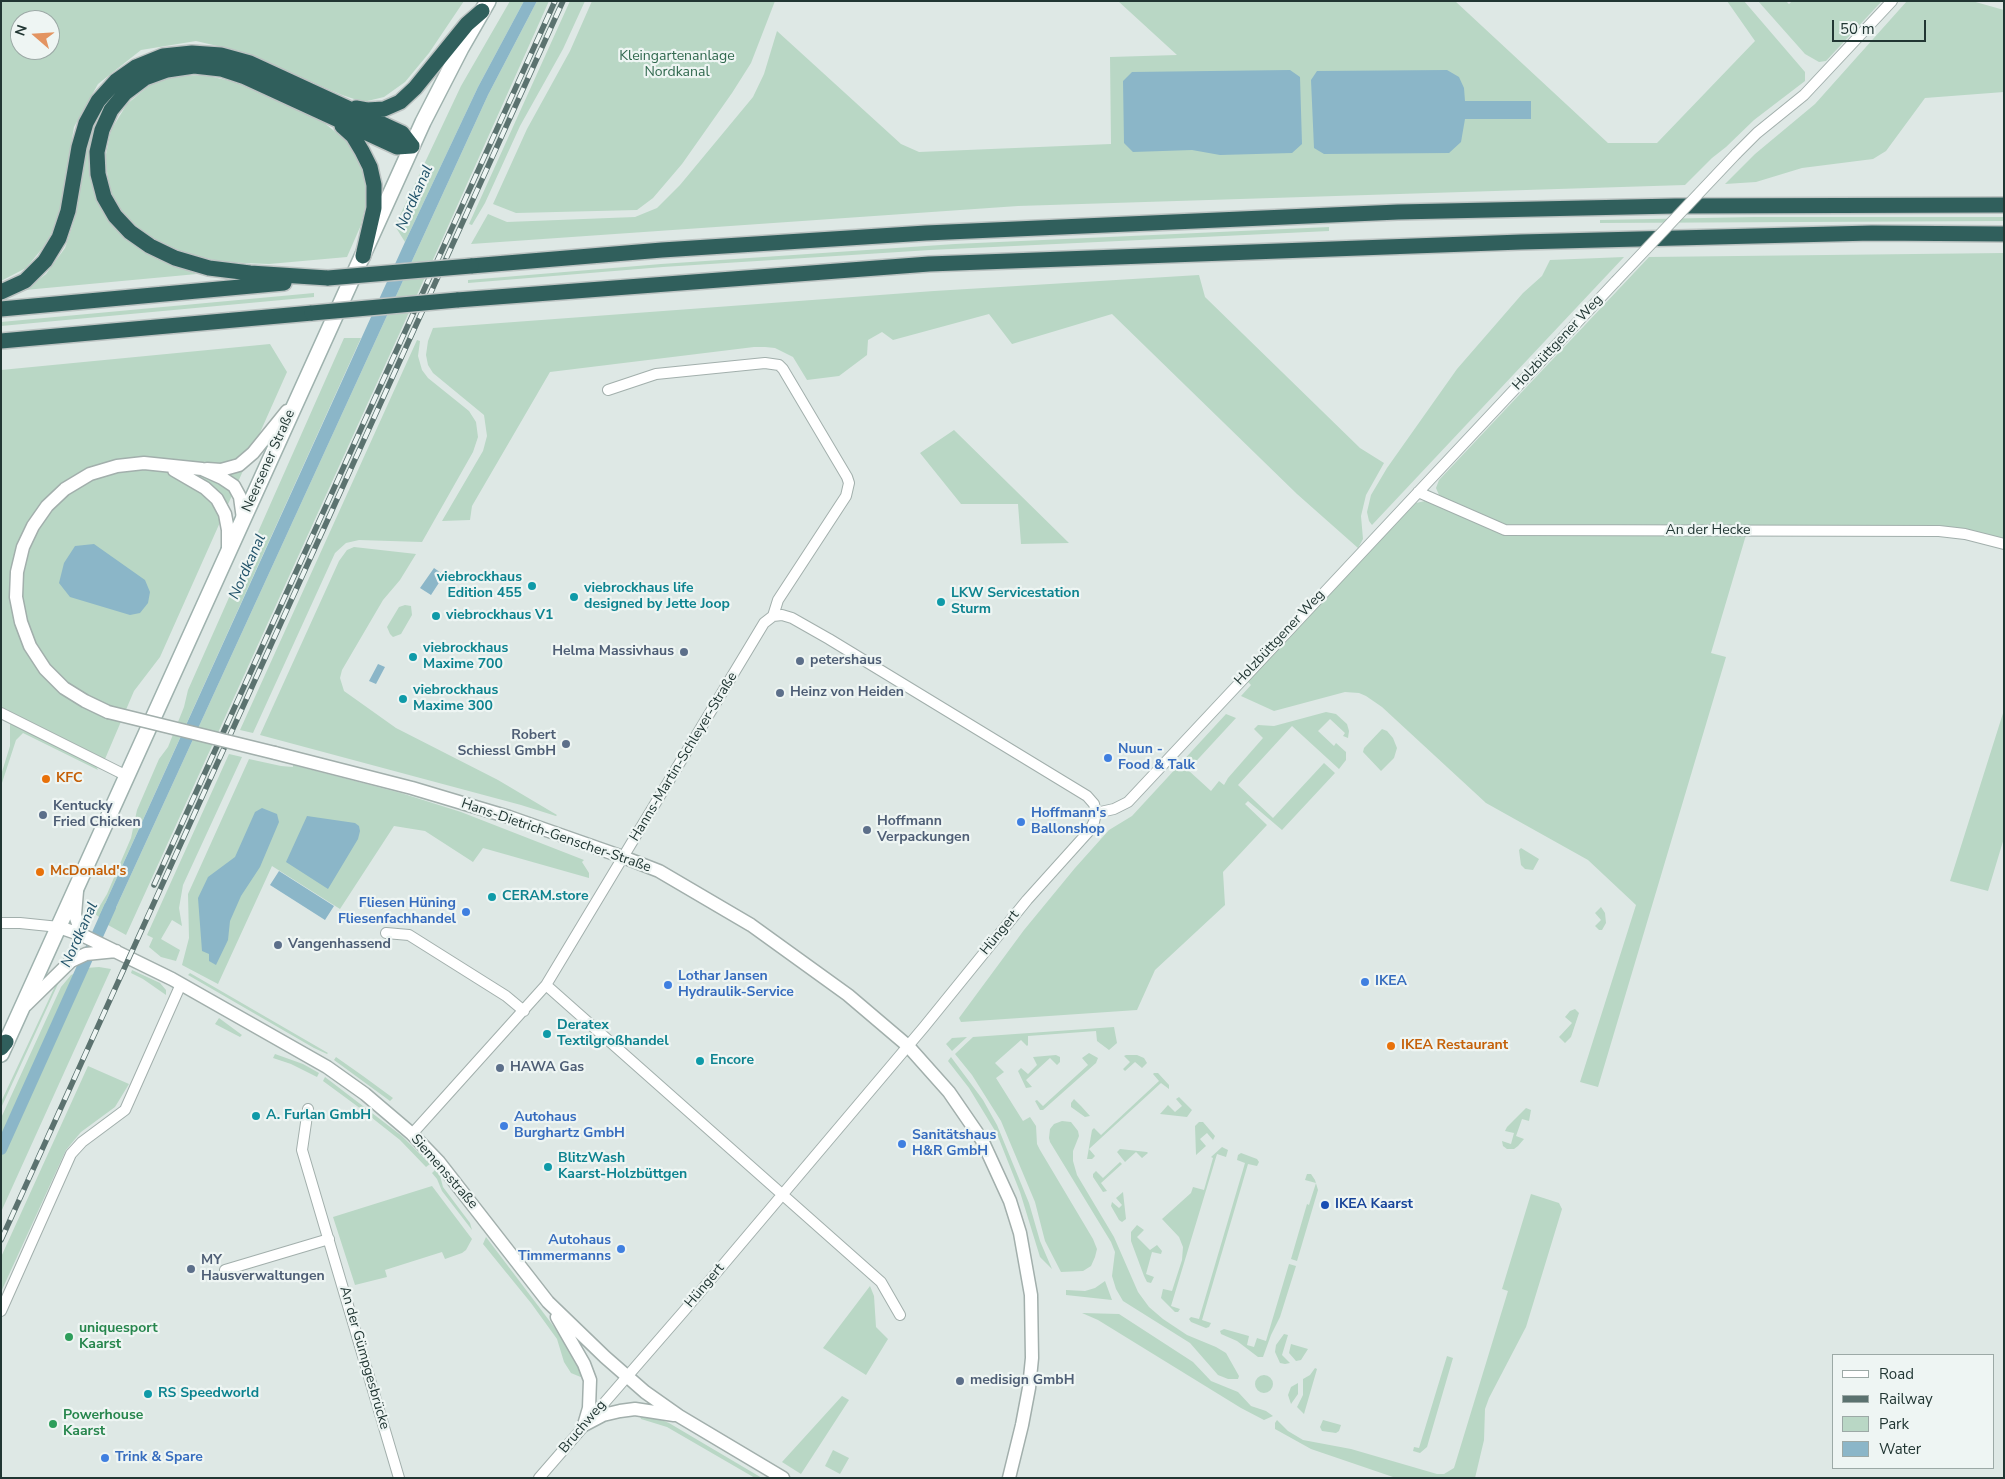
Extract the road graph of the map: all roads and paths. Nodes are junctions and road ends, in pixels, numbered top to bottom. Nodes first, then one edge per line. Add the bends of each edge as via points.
1 (1892, 1) edge
2 (485, 6) edge
3 (336, 111) junction
4 (412, 146) junction
5 (2004, 205) edge
6 (2004, 234) edge
7 (363, 256) junction
8 (328, 278) junction
9 (1, 292) edge
10 (1, 309) edge
11 (1, 341) edge
12 (608, 390) dead end
13 (300, 391) junction
14 (167, 466) junction
15 (202, 469) junction
16 (1418, 492) junction
17 (243, 520) junction
18 (2004, 544) edge
19 (228, 552) junction
20 (773, 616) junction
21 (1, 713) edge
22 (127, 776) junction
23 (1096, 813) junction
24 (624, 856) junction
25 (77, 888) junction
26 (1, 923) edge
27 (59, 928) junction
28 (386, 933) dead end
29 (82, 935) junction
30 (116, 951) junction
31 (181, 984) junction
32 (546, 985) junction
33 (22, 1008) junction
34 (524, 1011) junction
35 (908, 1046) junction
36 (3, 1048) edge
37 (308, 1109) dead end
38 (412, 1134) junction
39 (782, 1194) junction
40 (329, 1239) junction
41 (225, 1270) dead end
42 (548, 1302) junction
43 (1, 1311) edge
44 (900, 1315) dead end
45 (626, 1376) junction
46 (679, 1416) junction
47 (584, 1425) junction
48 (399, 1478) edge
49 (540, 1478) edge
50 (783, 1478) edge
51 (1009, 1478) edge

1 - 16 street, Holzbüttgener Weg, bridge via 1804,95 1736,154
2 - 3 highway via 400,102 384,109
2 - 4 main road, Neersener Straße
3 - 4 highway via 397,148
3 - 7 highway via 362,150 374,185 374,208
3 - 8 highway via 221,69 194,66 167,70 145,78 120,98 102,130 97,152 104,196 120,222 150,246 175,258 209,268 250,274
3 - 9 highway via 250,63 221,55 163,56 136,67 116,81 86,123 68,211 59,238 45,261 25,281
4 - 7 main road, Neersener Straße
5 - 8 highway, bridge via 1685,206 1398,212 926,233 662,250
6 - 11 highway, bridge via 1872,233 1521,242 939,264 458,300
7 - 13 main road, Neersener Straße
8 - 10 highway
12 - 20 street, Hanns-Martin-Schleyer-Straße via 656,374 765,362 783,369 849,483 846,496 778,600
13 - 15 street via 277,426 253,453 239,464 221,470
13 - 17 main road, Neersener Straße
14 - 15 street, Hans-Dietrich-Genscher-Straße
14 - 19 street, Hans-Dietrich-Genscher-Straße via 205,488 217,499 226,514
14 - 24 street, Hans-Dietrich-Genscher-Straße, bridge via 144,463 90,474 65,489 47,506 23,547 16,597 21,622 30,646 45,669 64,688 108,712 412,788
15 - 17 street, Hans-Dietrich-Genscher-Straße via 234,486 240,496
16 - 18 street, An der Hecke via 1504,530 1939,531
16 - 23 street, Holzbüttgener Weg via 1128,802
17 - 19 main road, Neersener Straße
19 - 22 main road, Neersener Straße
20 - 23 street via 792,618 1087,796
20 - 24 street, Hanns-Martin-Schleyer-Straße via 764,623
21 - 22 street
22 - 25 main road, Neersener Straße
23 - 35 street, Hüngert via 1090,830 1027,900
24 - 32 street, Hanns-Martin-Schleyer-Straße
24 - 35 street, Hans-Dietrich-Genscher-Straße via 659,871 751,924 848,995
25 - 27 main road, Neersener Straße
25 - 29 street via 75,915
26 - 27 street
27 - 29 street, Siemensstraße
27 - 33 main road, Neersener Straße
28 - 34 street via 409,935 506,996
29 - 30 street, Siemensstraße
30 - 31 street, Siemensstraße
30 - 33 street via 86,954 71,961
31 - 38 street, Siemensstraße via 327,1067
31 - 43 street via 124,1110 71,1154
32 - 34 street, Hanns-Martin-Schleyer-Straße
32 - 39 street
33 - 36 main road, Neersener Straße
34 - 38 street, Hanns-Martin-Schleyer-Straße
35 - 39 street, Hüngert
35 - 51 street, Hans-Dietrich-Genscher-Straße via 949,1092 982,1140 1010,1201 1020,1233 1031,1295 1032,1358 1022,1426
37 - 40 street, An der Gümpgesbrücke via 302,1150
38 - 42 street, Siemensstraße via 449,1174
39 - 44 street via 882,1282
39 - 45 street, Hüngert
40 - 41 street
40 - 48 street, An der Gümpgesbrücke
42 - 45 street, Siemensstraße
42 - 47 street via 590,1380 590,1408
45 - 46 street, Siemensstraße
45 - 47 street, Bruchweg
46 - 47 street via 620,1410
46 - 50 street, Siemensstraße
47 - 49 street, Bruchweg

